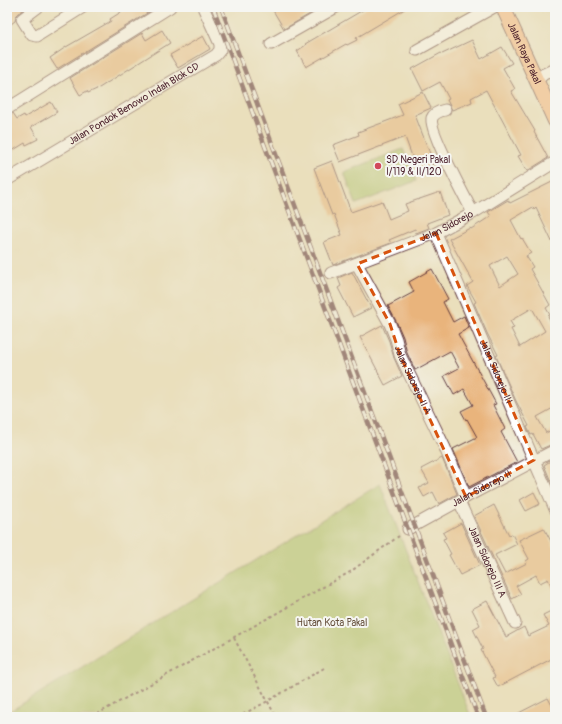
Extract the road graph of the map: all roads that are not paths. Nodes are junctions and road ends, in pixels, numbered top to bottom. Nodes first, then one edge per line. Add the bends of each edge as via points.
1 (38, 7) edge
2 (83, 7) edge
3 (170, 7) edge
4 (203, 7) edge
5 (336, 7) edge
6 (494, 7) edge
7 (503, 7) edge
8 (271, 44) dead end
9 (418, 50) dead end
10 (555, 69) edge
11 (540, 77) junction
12 (7, 109) edge
13 (444, 110) dead end
14 (555, 122) edge
15 (555, 162) edge
16 (7, 180) edge
17 (473, 213) junction
18 (436, 233) junction
19 (357, 264) junction
20 (331, 274) dead end
21 (555, 450) edge
22 (534, 460) junction
23 (462, 499) junction
24 (555, 509) edge
25 (408, 529) road end
26 (515, 623) dead end

1 - 2 street via 22,19 32,35 37,36
3 - 12 street
4 - 16 street, Jalan Pondok Benowo Indah Blok CD via 220,44 220,50 216,55
5 - 8 street
6 - 9 street
7 - 11 main road, Jalan Raya Pakal
10 - 11 street
11 - 14 main road, Jalan Raya Pakal
13 - 17 street via 432,117 432,124
15 - 17 street, Jalan Sidorejo
17 - 18 street, Jalan Sidorejo
18 - 19 street, Jalan Sidorejo
18 - 22 street, Jalan Sidorejo III
19 - 20 street, Jalan Sidorejo
19 - 23 street, Jalan Sidorejo II A via 390,324 400,355 445,448
21 - 22 street, Jalan Sidorejo II
22 - 23 street, Jalan Sidorejo II
22 - 24 street, Jalan Sidorejo III
23 - 25 street, Jalan Sidorejo II
23 - 26 street, Jalan Sidorejo III A

